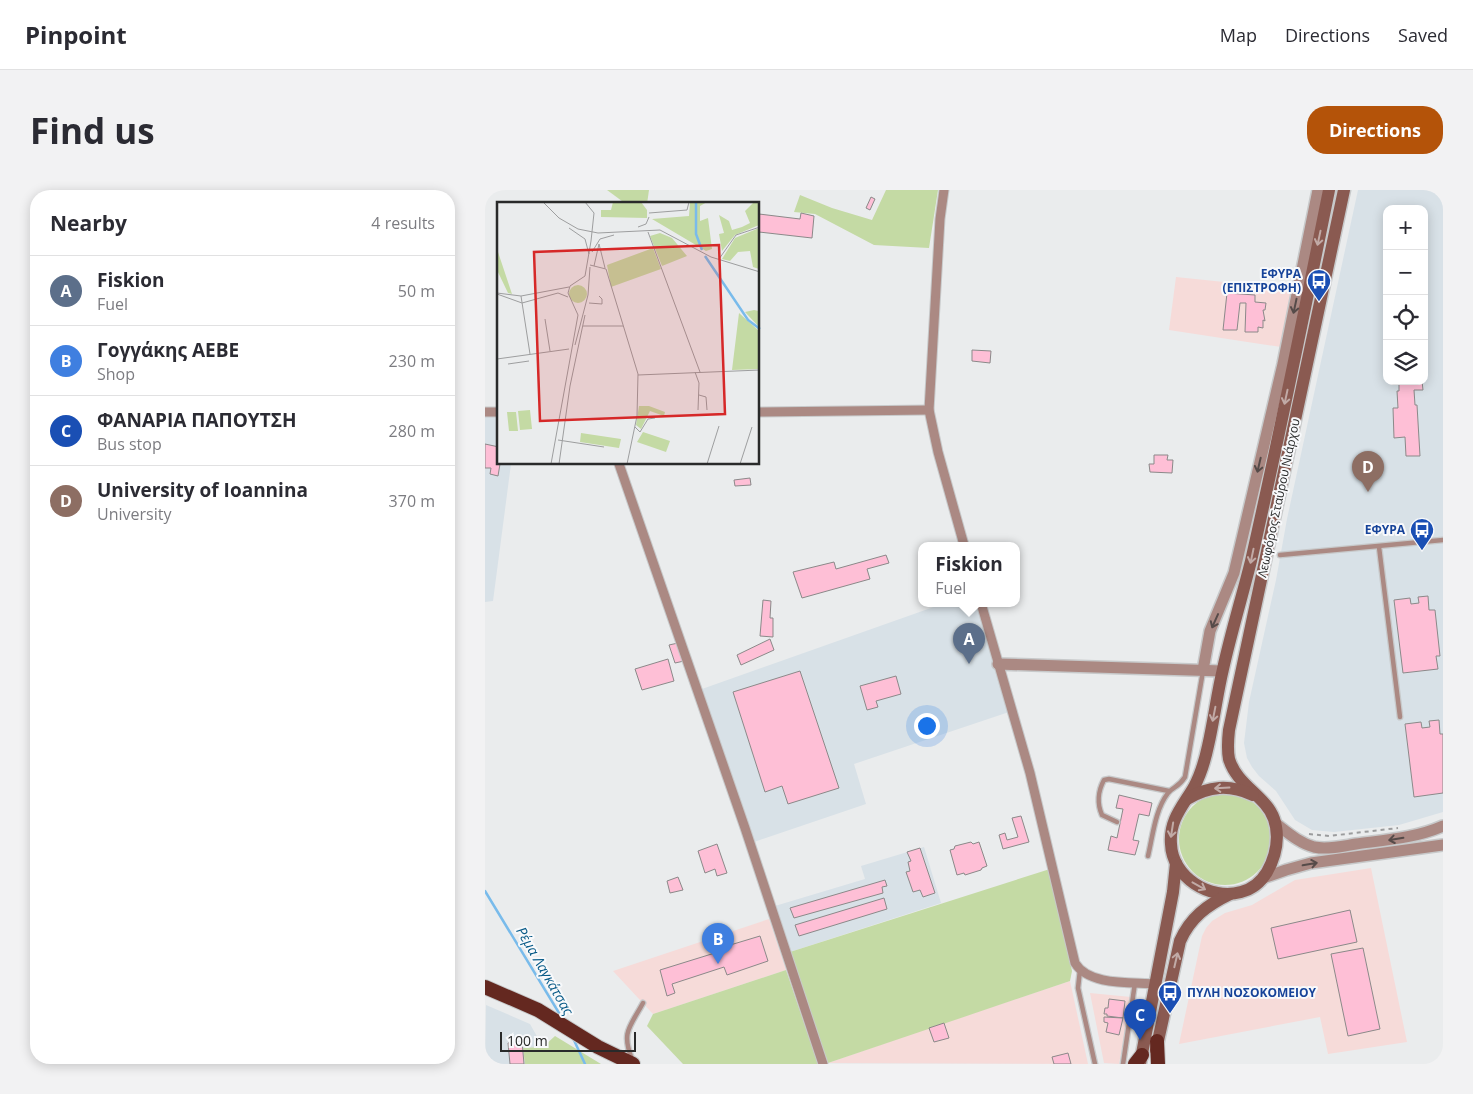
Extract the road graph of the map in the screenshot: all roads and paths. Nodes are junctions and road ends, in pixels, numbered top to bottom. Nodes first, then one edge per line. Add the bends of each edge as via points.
1 (944, 190) edge
2 (1318, 190) edge
3 (1329, 190) edge
4 (1345, 190) edge
5 (929, 410) junction
6 (760, 412) edge
7 (619, 465) edge
8 (1443, 540) edge
9 (963, 542) edge
10 (1379, 547) junction
11 (1280, 555) dead end
12 (982, 607) edge
13 (998, 664) junction
14 (1203, 670) junction
15 (1222, 671) junction
16 (1400, 717) dead end
17 (1169, 791) junction
18 (1259, 797) junction
19 (1187, 799) junction
20 (1117, 822) dead end
21 (1275, 823) junction
22 (1443, 826) edge
23 (1308, 833) dead end
24 (1399, 838) junction
25 (1441, 844) edge
26 (1148, 856) dead end
27 (1176, 863) junction
28 (1263, 878) junction
29 (1230, 894) junction
30 (1080, 970) junction
31 (1135, 983) junction
32 (1155, 984) junction
33 (487, 991) edge
34 (643, 1003) dead end
35 (1157, 1042) junction
36 (593, 1044) junction
37 (1139, 1061) edge
38 (614, 1064) edge
39 (633, 1064) edge
40 (823, 1064) edge
41 (1095, 1064) edge
42 (1123, 1064) edge
43 (1153, 1064) edge
44 (1158, 1064) edge

1 - 5 street
2 -> 14 street via 1283,364 1235,573 1210,631
3 -> 15 main road, Λεωφόρος Σταύρου Νιάρχου via 1250,563
4 - 18 main road, Λεωφόρος Σταύρου Νιάρχου via 1229,730 1231,763 1239,778
5 - 6 street
5 - 9 street
7 - 40 street
8 - 10 lane
10 - 11 lane
10 - 16 lane
12 - 13 street
13 - 14 street
13 - 30 street via 1032,782 1071,952
14 - 15 street
14 - 17 lane via 1185,777 1180,785
15 -> 19 main road, Λεωφόρος Σταύρου Νιάρχου via 1206,755
17 - 20 lane via 1103,780 1098,807 1102,815
17 - 26 lane via 1159,808
18 -> 19 main road via 1221,787 1198,792
18 - 21 main road, Λεωφόρος Σταύρου Νιάρχου
19 -> 27 main road, Λεωφόρος Σταύρου Νιάρχου via 1171,829 1171,849
24 -> 21 street via 1315,847 1291,836
21 - 28 main road, Λεωφόρος Σταύρου Νιάρχου via 1277,846
22 - 24 street
23 - 24 path via 1329,836 1398,827
28 -> 25 street via 1311,863
27 -> 29 main road, Λεωφόρος Σταύρου Νιάρχου via 1194,884
27 - 32 main road, Λεωφόρος Σταύρου Νιάρχου
28 - 29 main road, Λεωφόρος Σταύρου Νιάρχου via 1248,890
35 -> 29 main road, Λεωφόρος Σταύρου Νιάρχου via 1184,931 1209,905
30 - 31 street via 1096,979
30 - 41 lane via 1078,988
31 - 32 street
31 - 42 lane
32 - 37 main road, Λεωφόρος Σταύρου Νιάρχου
33 - 36 highway via 547,1015
34 - 39 lane via 626,1034
35 - 43 main road, Λεωφόρος Σταύρου Νιάρχου
35 - 44 highway
36 - 38 highway
36 - 39 highway

